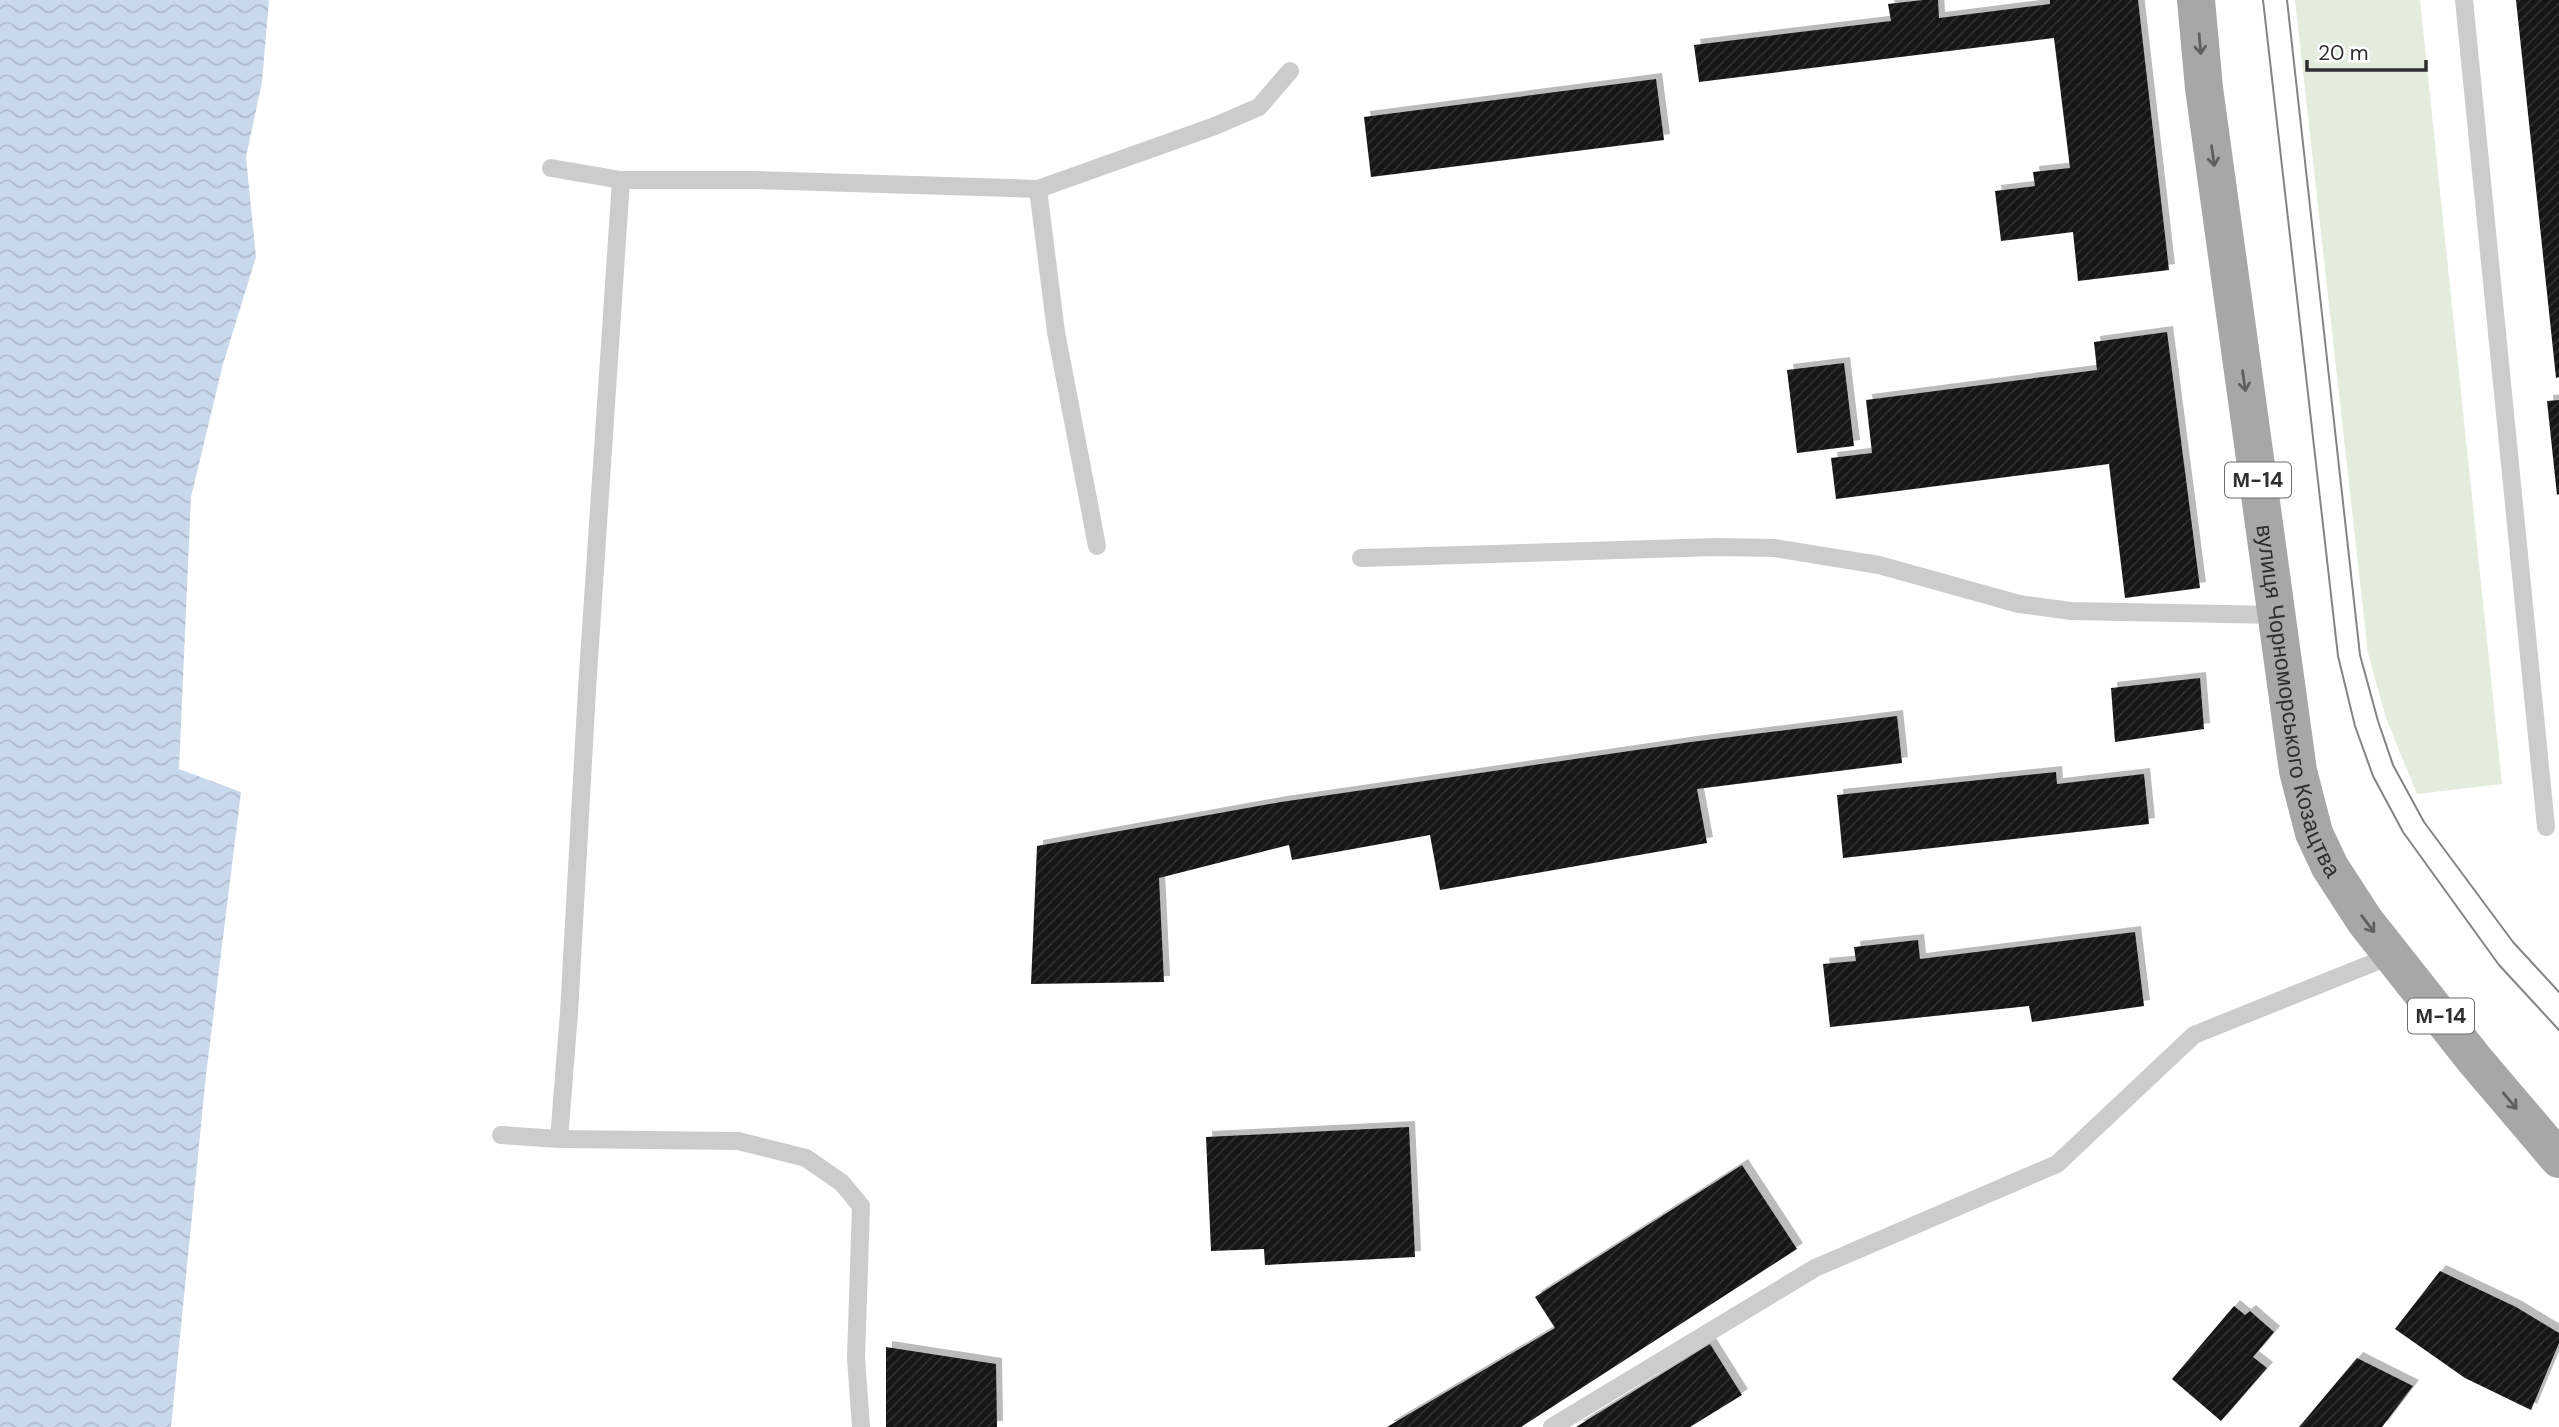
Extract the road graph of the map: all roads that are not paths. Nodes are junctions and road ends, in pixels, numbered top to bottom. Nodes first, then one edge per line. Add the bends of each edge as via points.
1 (2196, 0) edge
2 (2464, 0) edge
3 (1290, 71) dead end
4 (551, 168) dead end
5 (621, 180) junction
6 (1038, 189) junction
7 (1097, 547) dead end
8 (1361, 558) dead end
9 (2277, 615) junction
10 (2546, 827) dead end
11 (2393, 955) junction
12 (501, 1135) dead end
13 (559, 1139) junction
14 (2559, 1159) edge
15 (861, 1427) edge
16 (1552, 1427) edge

1 -> 9 main road, вулиця Чорноморського Козацтва / М-14 via 2204,88
2 - 10 lane
3 - 6 lane via 1259,107
4 - 5 lane
5 - 6 lane
5 - 13 lane
6 - 7 lane via 1056,332
8 - 9 lane via 1774,548 1879,565 2019,604 2071,611
9 -> 11 main road, вулиця Чорноморського Козацтва / М-14 via 2298,771 2314,833 2330,867
11 -> 14 main road, вулиця Чорноморського Козацтва / М-14
11 - 16 lane via 2194,1035 2057,1164 1815,1268
12 - 13 lane
13 - 15 lane via 738,1141 806,1158 842,1182 861,1206 856,1358

